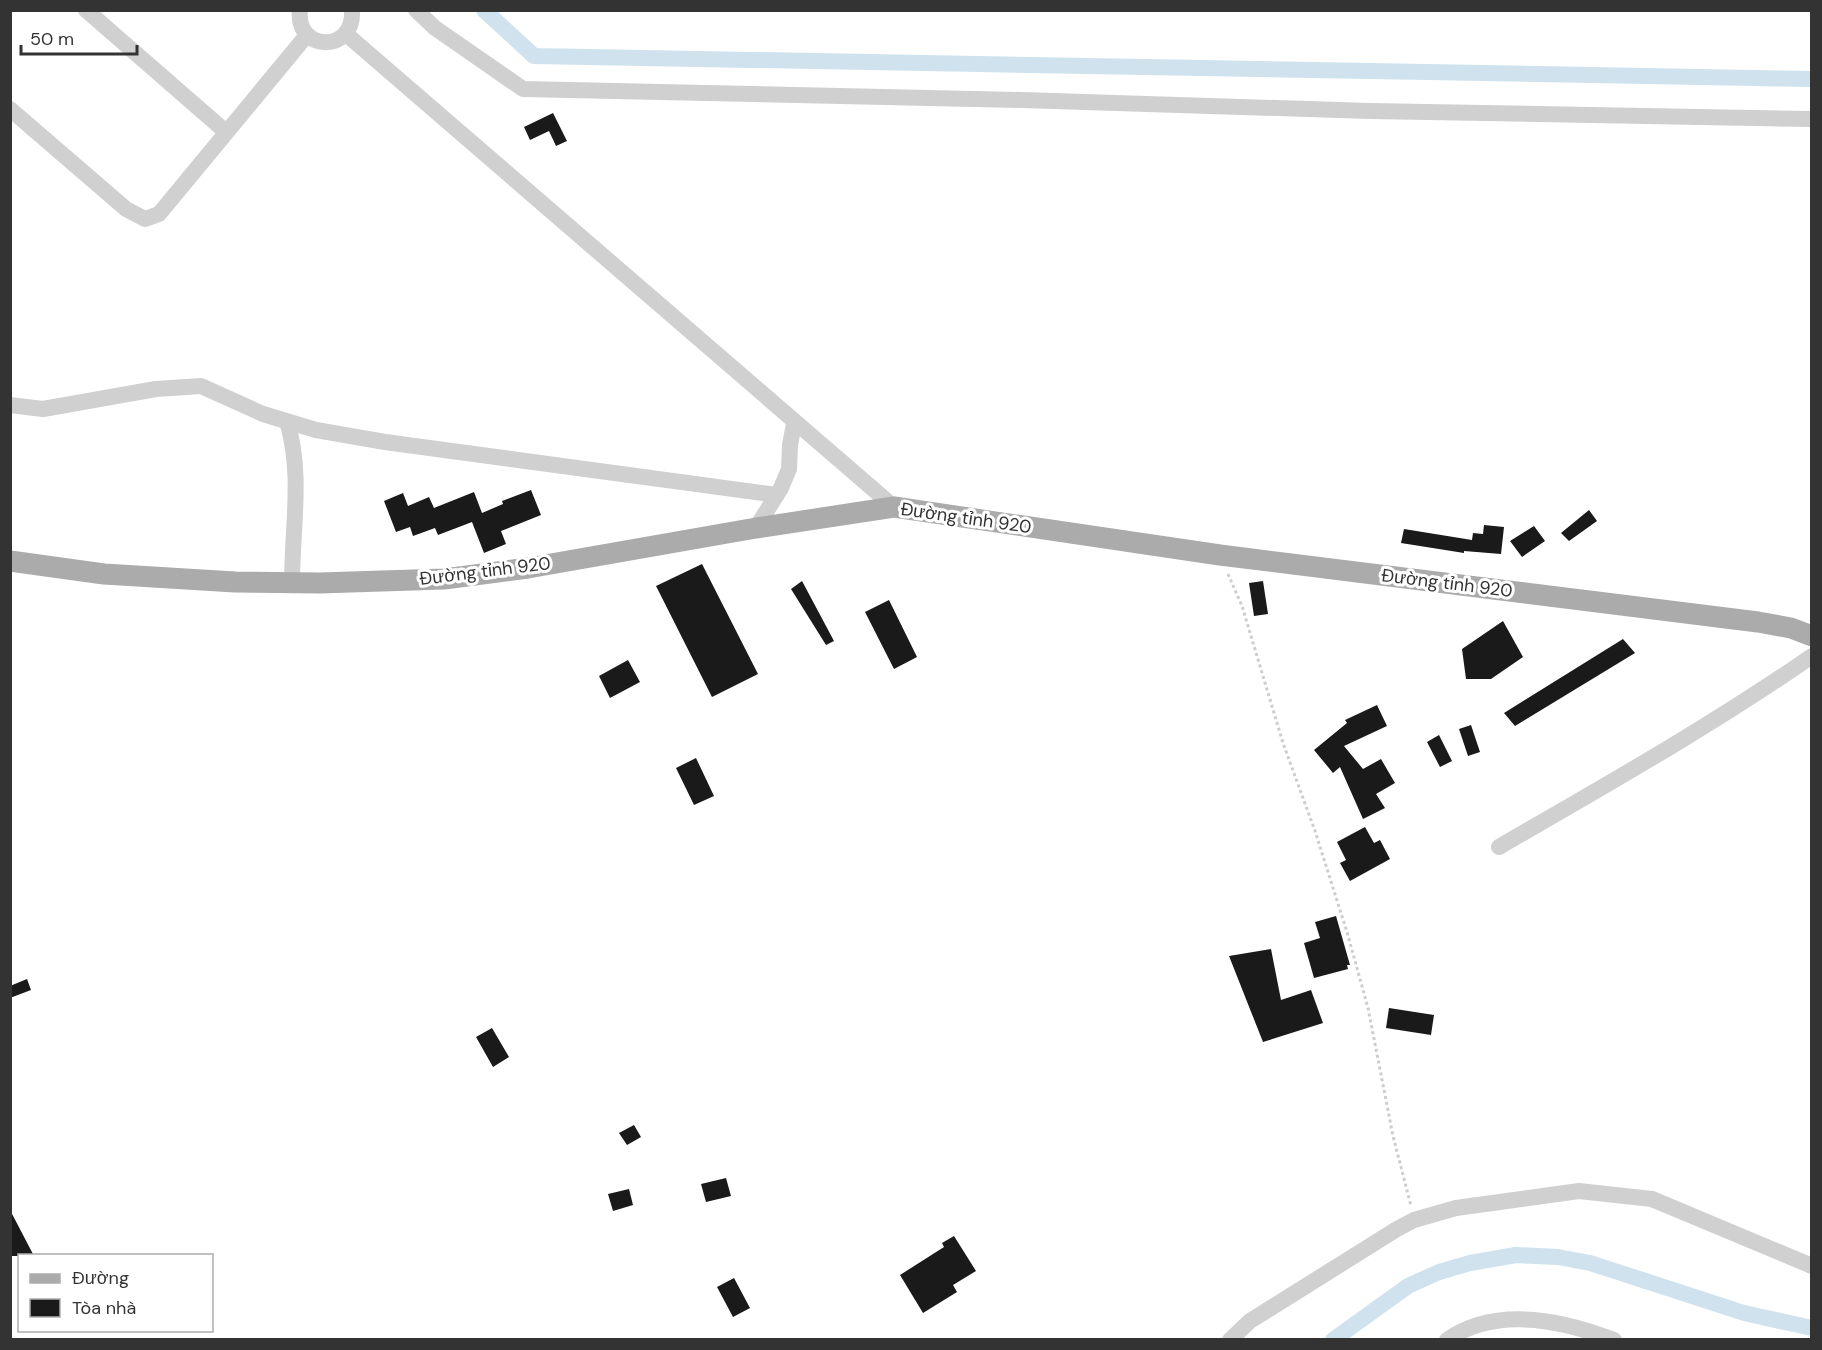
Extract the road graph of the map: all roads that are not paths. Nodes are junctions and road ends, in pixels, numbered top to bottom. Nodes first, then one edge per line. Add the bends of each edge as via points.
1 (86, 10) edge
2 (300, 10) edge
3 (352, 10) edge
4 (416, 10) edge
5 (346, 34) junction
6 (307, 35) junction
7 (10, 109) edge
8 (1812, 119) edge
9 (226, 132) junction
10 (10, 405) edge
11 (287, 421) junction
12 (794, 424) junction
13 (323, 431) junction
14 (296, 455) junction
15 (777, 495) junction
16 (894, 507) junction
17 (756, 528) junction
18 (10, 561) edge
19 (292, 583) junction
20 (1812, 636) edge
21 (1812, 656) edge
22 (1499, 847) dead end
23 (1812, 1266) edge
24 (1230, 1340) edge
25 (1447, 1340) edge
26 (1614, 1340) edge

1 - 9 street
2 - 6 street
3 - 5 street
4 - 8 street via 435,28 523,89
5 - 6 street via 331,42
5 - 12 street
6 - 9 street
7 - 9 street via 126,210 145,219 159,214
10 - 11 street via 43,409 156,388 201,386
11 - 13 street
11 - 14 street
12 - 15 street via 789,469
12 - 16 street
13 - 14 street via 308,440
13 - 15 street
14 - 19 street
15 - 17 street
16 - 17 main road, Đường tỉnh 920
16 - 20 main road, Đường tỉnh 920 via 1220,555 1758,622
17 - 19 main road, Đường tỉnh 920 via 444,579
18 - 19 main road, Đường tỉnh 920 via 104,574
21 - 22 street via 1664,751
23 - 24 street via 1652,1198 1579,1191 1456,1208 1414,1220 1251,1321
25 - 26 street via 1479,1324 1511,1319 1576,1327

